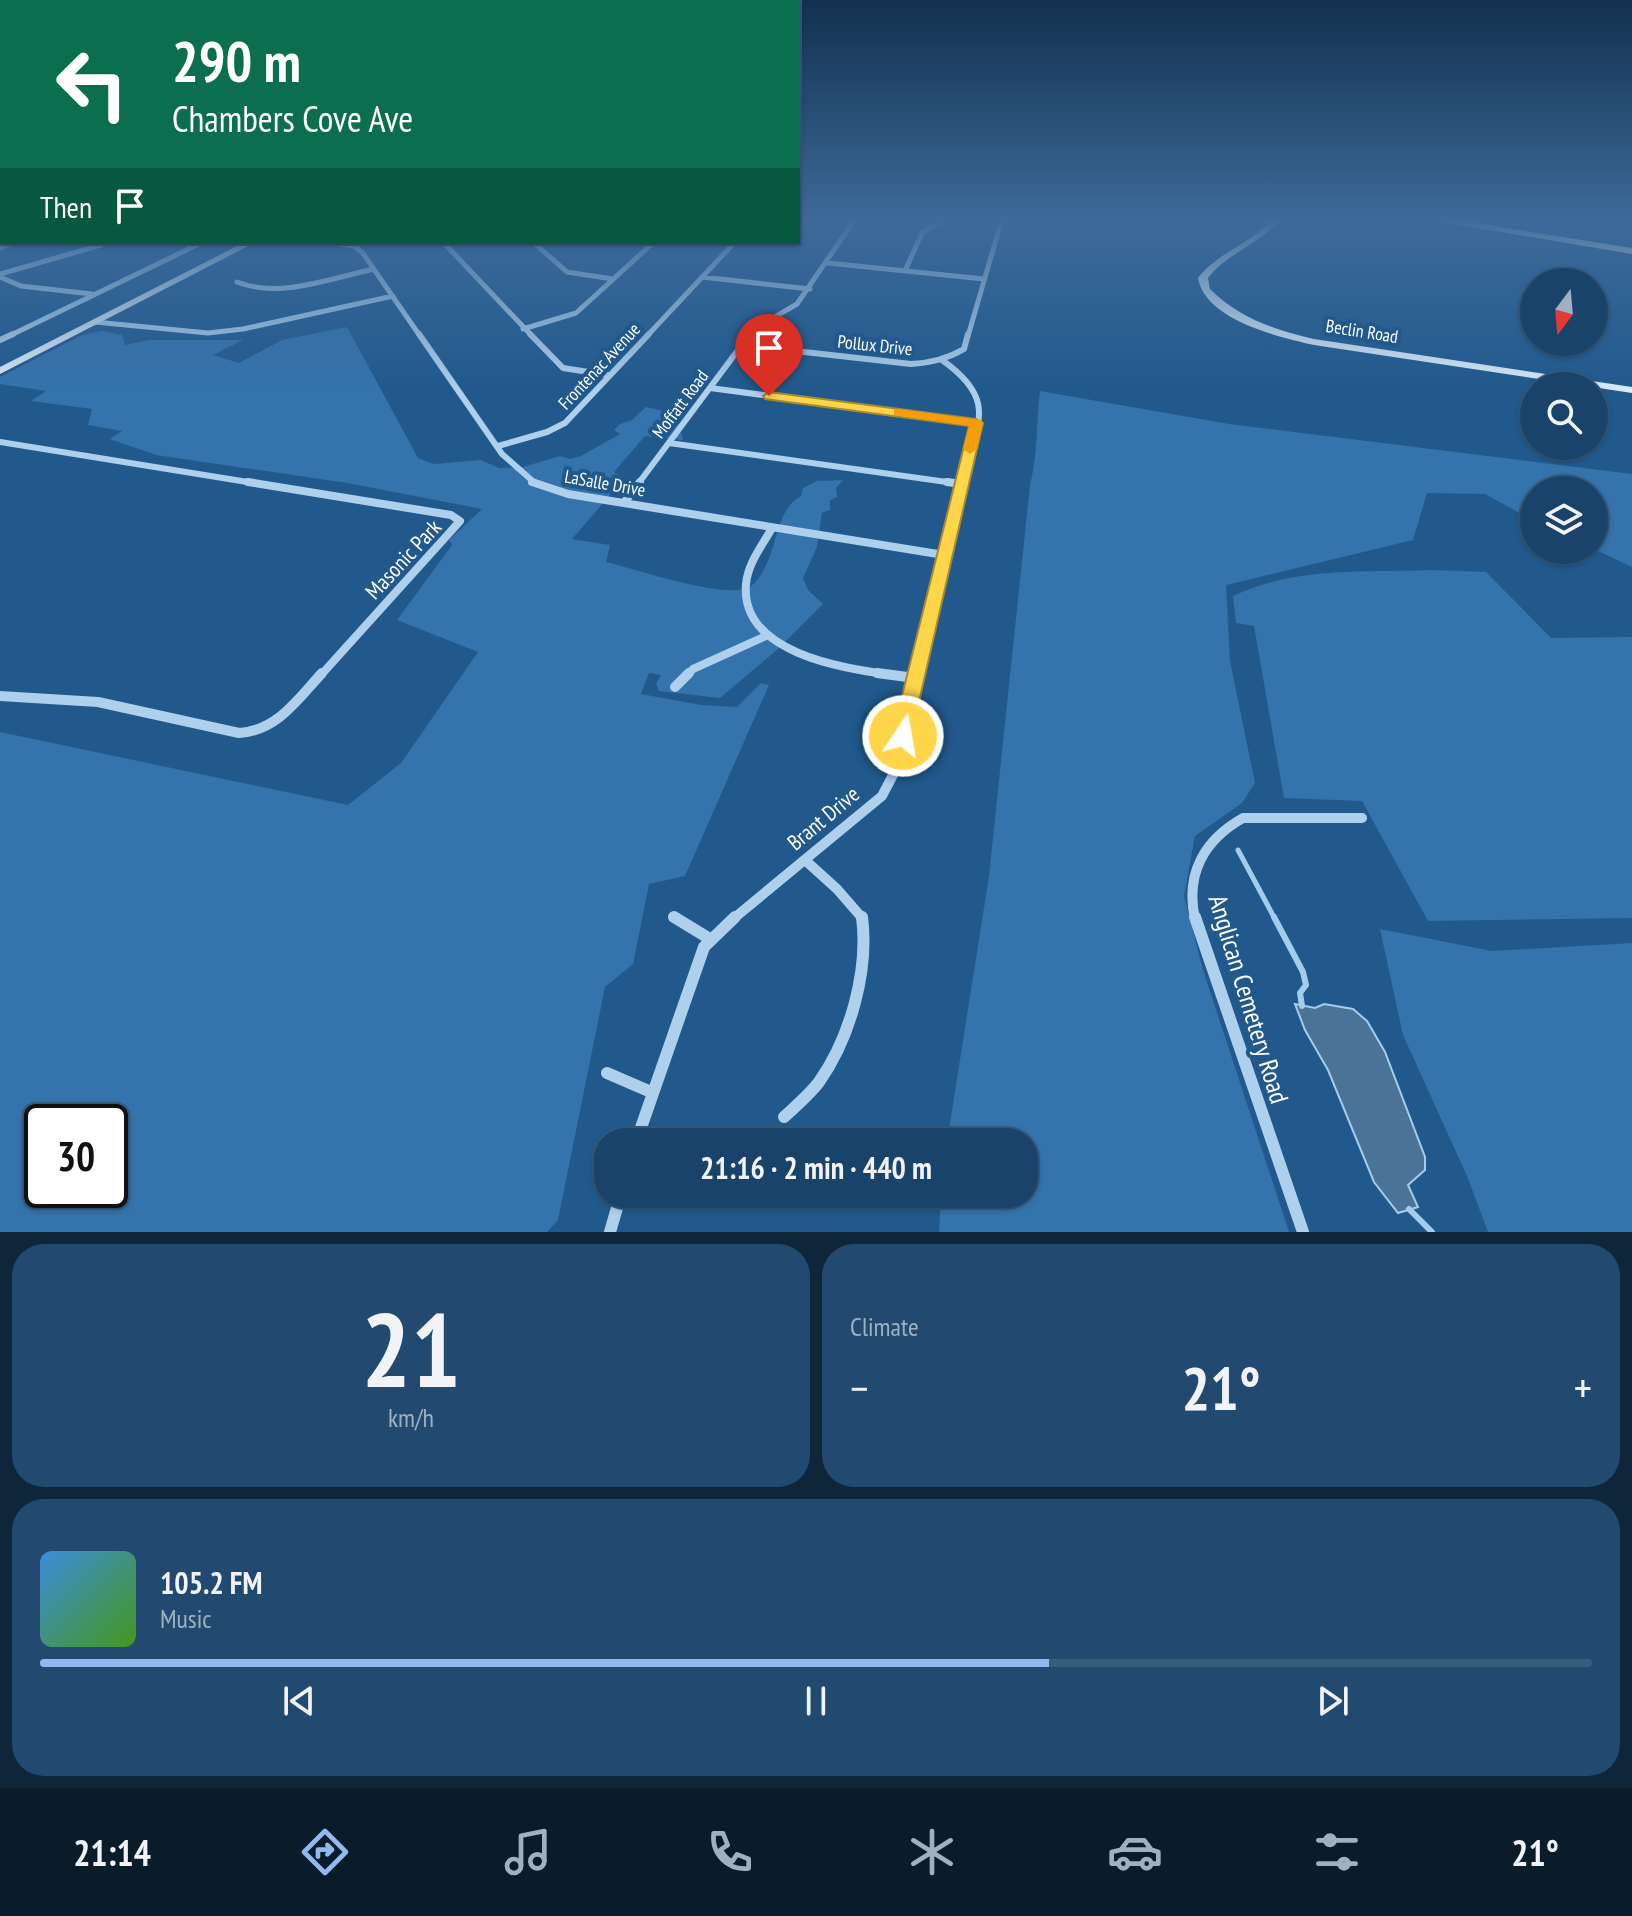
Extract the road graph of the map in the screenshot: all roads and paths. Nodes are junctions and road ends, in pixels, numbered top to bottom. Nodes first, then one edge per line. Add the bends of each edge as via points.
1 (3, 276) edge
2 (132, 276) edge
3 (184, 276) edge
4 (336, 276) edge
5 (379, 276) edge
6 (475, 276) edge
7 (597, 276) edge
8 (616, 276) edge
9 (819, 276) edge
10 (959, 276) edge
11 (1204, 276) edge
12 (702, 277) joint
13 (613, 279) junction
14 (984, 279) joint
15 (237, 282) dead end
16 (810, 289) junction
17 (94, 295) junction
18 (393, 296) junction
19 (95, 322) junction
20 (523, 329) junction
21 (0, 340) edge
22 (742, 345) junction
23 (942, 360) junction
24 (0, 371) edge
25 (608, 375) junction
26 (710, 388) junction
27 (1632, 390) edge
28 (976, 423) junction
29 (0, 442) edge
30 (669, 443) junction
31 (498, 446) junction
32 (961, 484) junction
33 (624, 503) junction
34 (772, 528) junction
35 (944, 555) junction
36 (768, 635) junction
37 (915, 678) junction
38 (675, 687) dead end
39 (0, 696) edge
40 (1362, 818) dead end
41 (806, 861) junction
42 (674, 917) dead end
43 (710, 939) junction
44 (607, 1073) dead end
45 (651, 1092) junction
46 (784, 1117) dead end
47 (640, 1128) edge
48 (617, 1208) edge
49 (610, 1232) edge
50 (1303, 1232) edge

1 - 17 street via 21,286
2 - 17 street
3 - 19 street
4 - 15 street via 272,289
5 - 18 street, LaSalle Drive
6 - 20 street
7 - 13 street
8 - 13 street
9 - 16 street, Moffatt Road
10 - 14 street
11 - 27 street, Beclin Road via 1205,290 1236,316 1283,335
12 - 16 street
12 - 25 street, Frontenac Avenue
13 - 20 street via 576,313
14 - 23 street, Pollux Drive via 964,349
16 - 22 street, Moffatt Road via 797,304 757,326
17 - 21 street
18 - 19 street via 217,332
18 - 31 street, LaSalle Drive
19 - 24 street
20 - 25 street via 563,368
22 - 23 street, Pollux Drive via 903,364
22 - 26 street, Moffatt Road
23 - 28 street, Brant Drive via 979,394
25 - 31 street, Frontenac Avenue via 565,423
26 - 28 street
26 - 30 street, Moffatt Road
28 - 32 street, Brant Drive
29 - 39 street, Masonic Park via 451,515 460,521 281,718 257,732 233,732 98,702
30 - 32 street
30 - 33 street, Moffatt Road
31 - 33 street, LaSalle Drive via 533,483
32 - 35 street, Brant Drive
33 - 34 street, LaSalle Drive
34 - 35 street, LaSalle Drive
34 - 36 street via 747,577 746,596 752,615
35 - 37 street, Brant Drive
36 - 37 street via 818,662
36 - 38 street via 693,669
37 - 41 street, Brant Drive via 893,775 882,796
40 - 50 street, Anglican Cemetery Road via 1243,818 1204,849 1191,892 1198,927
41 - 43 street, Brant Drive
41 - 46 street via 863,918 863,951 842,1042 819,1083
42 - 43 street
43 - 45 street, Brant Drive
44 - 45 street
45 - 47 street, Brant Drive
48 - 49 street

